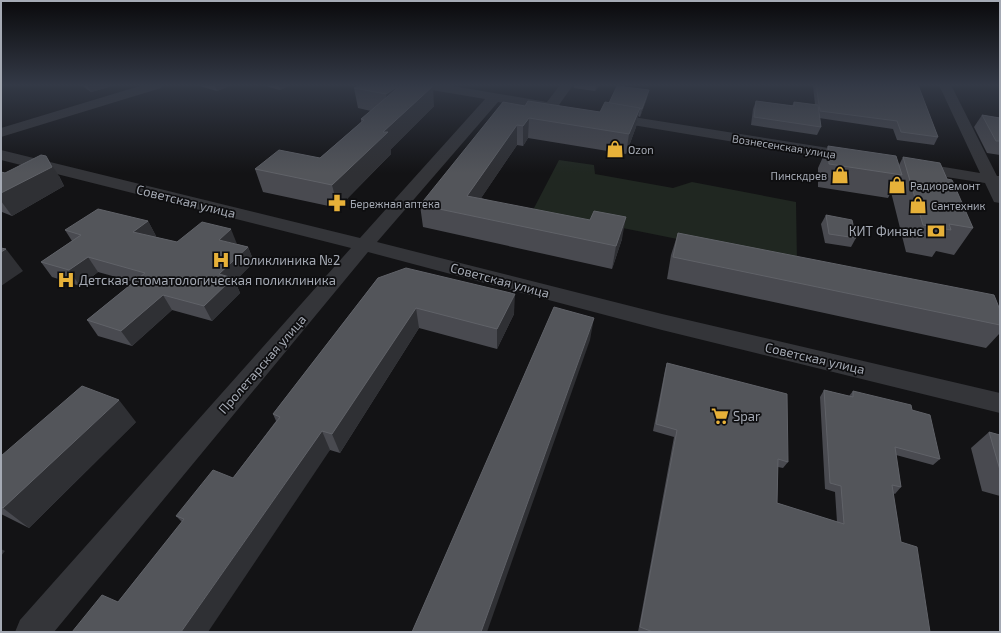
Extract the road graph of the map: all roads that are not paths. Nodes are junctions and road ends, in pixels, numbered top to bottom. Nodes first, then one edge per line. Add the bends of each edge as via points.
1 (62, 115) edge
2 (479, 115) edge
3 (596, 115) edge
4 (961, 115) edge
5 (1, 134) edge
6 (1, 155) edge
7 (867, 159) edge
8 (898, 164) edge
9 (995, 180) edge
10 (1000, 198) edge
11 (364, 245) junction
12 (1000, 403) edge
13 (32, 632) edge

1 - 5 street
2 - 11 street, Пролетарская улица
3 - 7 street, Вознесенская улица
4 - 9 street
6 - 11 street, Советская улица
8 - 9 street
9 - 10 street
11 - 12 street, Советская улица via 655,320
11 - 13 street, Пролетарская улица

